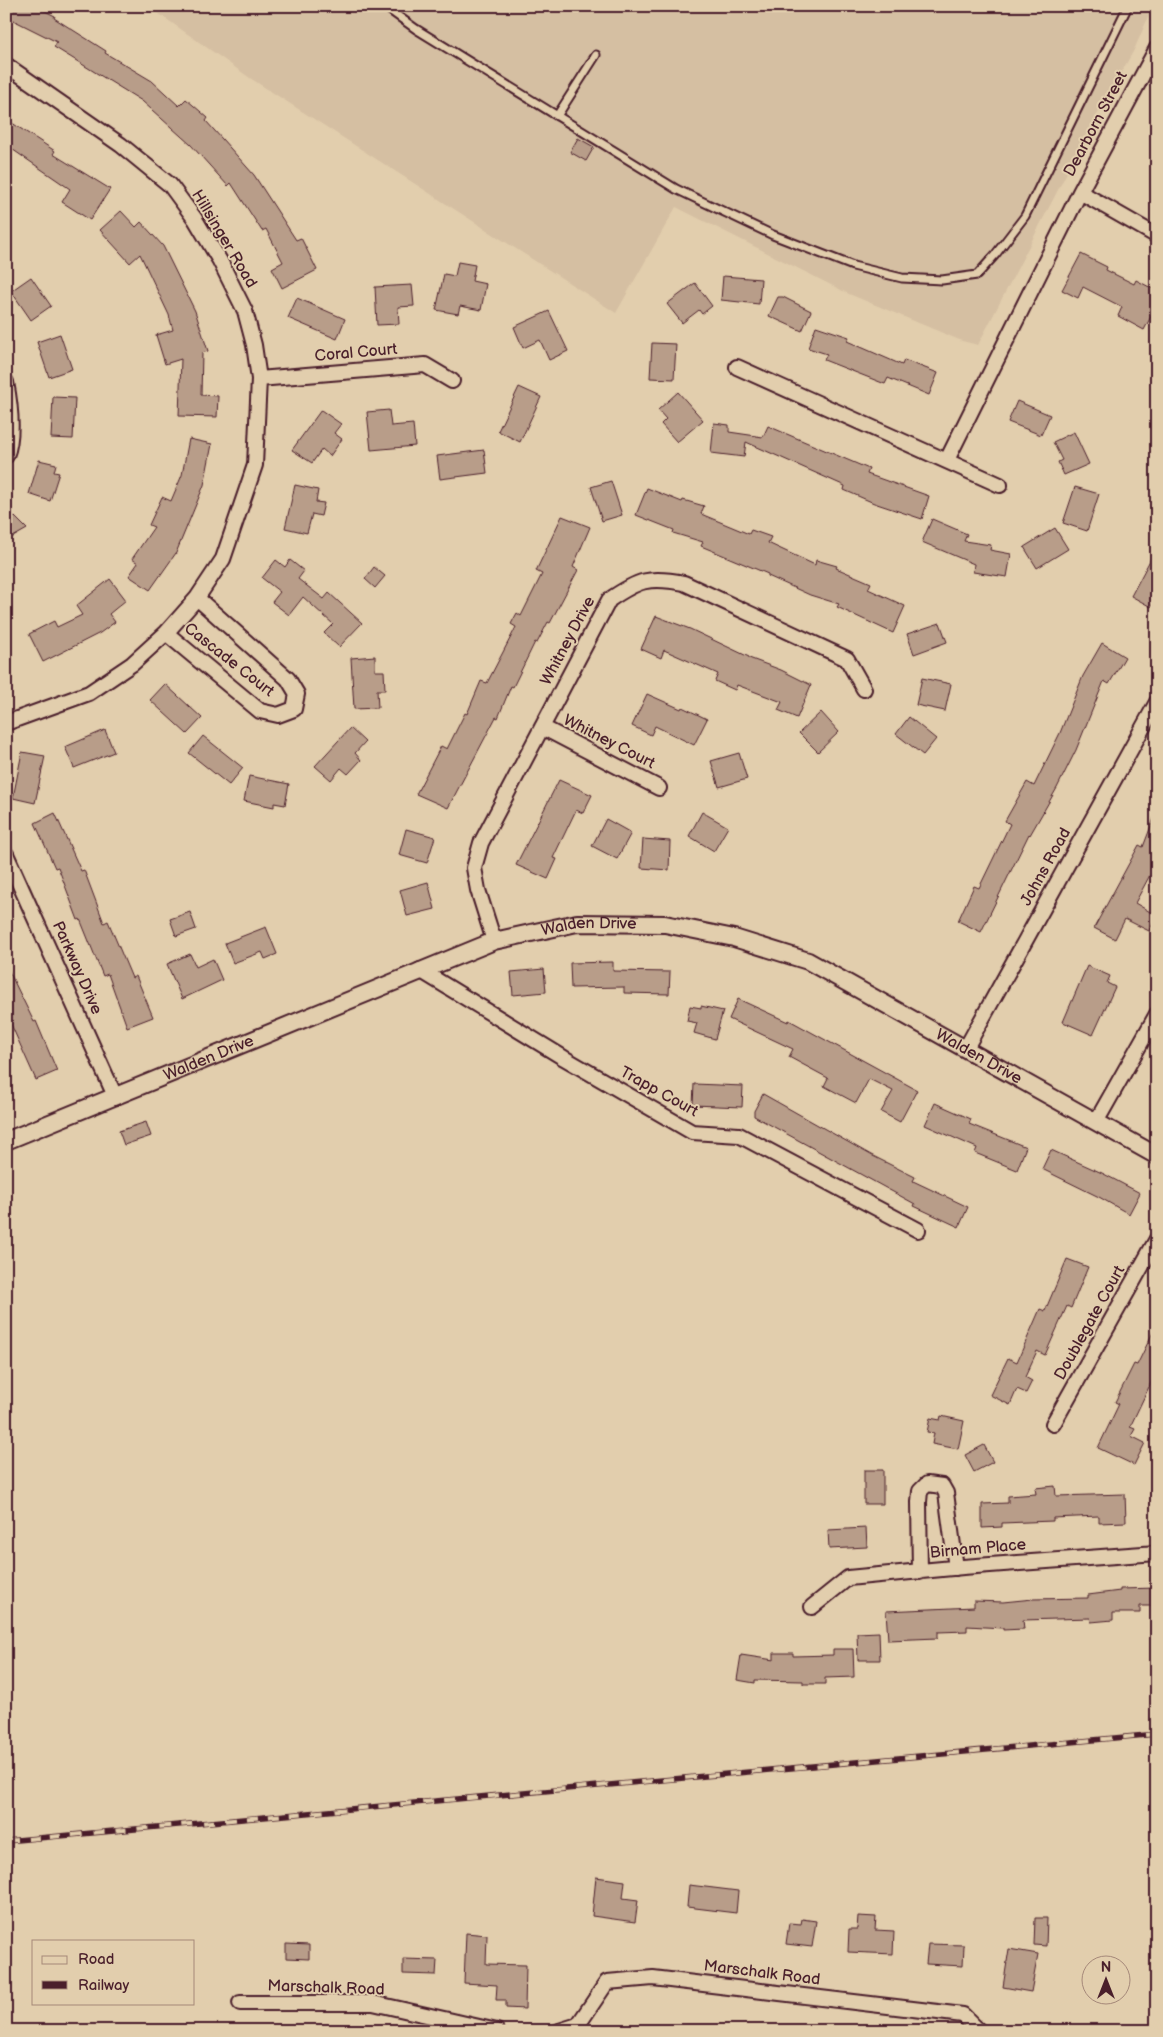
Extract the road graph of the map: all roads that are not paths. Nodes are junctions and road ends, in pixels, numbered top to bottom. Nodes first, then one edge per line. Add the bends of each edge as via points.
1 (384, 6) edge
2 (1128, 6) edge
3 (1157, 48) edge
4 (596, 55) dead end
5 (6, 65) edge
6 (558, 116) junction
7 (1080, 192) junction
8 (1157, 236) edge
9 (737, 367) dead end
10 (259, 379) junction
11 (452, 381) dead end
12 (6, 382) edge
13 (6, 456) edge
14 (947, 460) junction
15 (1000, 485) dead end
16 (197, 598) junction
17 (166, 633) junction
18 (864, 689) dead end
19 (1157, 702) edge
20 (6, 723) edge
21 (542, 727) junction
22 (659, 788) dead end
23 (6, 854) edge
24 (494, 941) junction
25 (420, 970) junction
26 (1157, 1014) edge
27 (966, 1048) junction
28 (115, 1096) junction
29 (1096, 1122) junction
30 (6, 1141) edge
31 (1157, 1156) edge
32 (918, 1230) dead end
33 (1157, 1239) edge
34 (1053, 1424) dead end
35 (1157, 1553) edge
36 (956, 1568) junction
37 (920, 1572) junction
38 (812, 1607) dead end
39 (240, 2003) dead end
40 (497, 2031) edge
41 (559, 2031) edge
42 (979, 2031) edge

1 - 6 lane
2 - 6 lane via 1024,216 977,275 942,280 902,278 853,266 773,235 676,189
3 - 7 street, Dearborn Street
4 - 6 lane
5 - 10 street, Hillsinger Road via 121,145 170,185 220,261 245,311
7 - 8 street, Dearborn Street
7 - 14 street
9 - 14 street
10 - 11 street, Coral Court via 425,365
10 - 16 street, Hillsinger Road via 255,466 223,559
12 - 13 street via 10,400 10,447
14 - 15 street
16 - 17 street, Hillsinger Road
16 - 17 street, Cascade Court via 288,679 297,694 294,709 278,715 260,711
17 - 20 street, Hillsinger Road via 132,664 89,693
18 - 21 street, Whitney Drive via 847,659 684,582 661,578 632,584 609,600
19 - 27 street, Johns Road
21 - 22 street, Whitney Court
21 - 24 street, Whitney Drive via 481,843 474,868
23 - 28 street, Parkway Drive
24 - 25 street, Walden Drive
24 - 27 street, Walden Drive via 577,923 665,924 734,938 808,960
25 - 28 street, Walden Drive
25 - 32 street, Trapp Court via 692,1132 739,1135
26 - 29 street
27 - 29 street, Walden Drive
28 - 30 street, Walden Drive
29 - 31 street, Walden Drive
33 - 34 street, Doublegate Court
35 - 36 street, Birnam Place
36 - 37 street, Birnam Place
36 - 37 street via 946,1493 942,1486 927,1484 920,1491 919,1502
37 - 38 street, Birnam Place via 848,1578
39 - 40 street, Marschalk Road via 374,2003
41 - 42 street, Marschalk Road via 578,2025 607,1982 653,1978 963,2015

